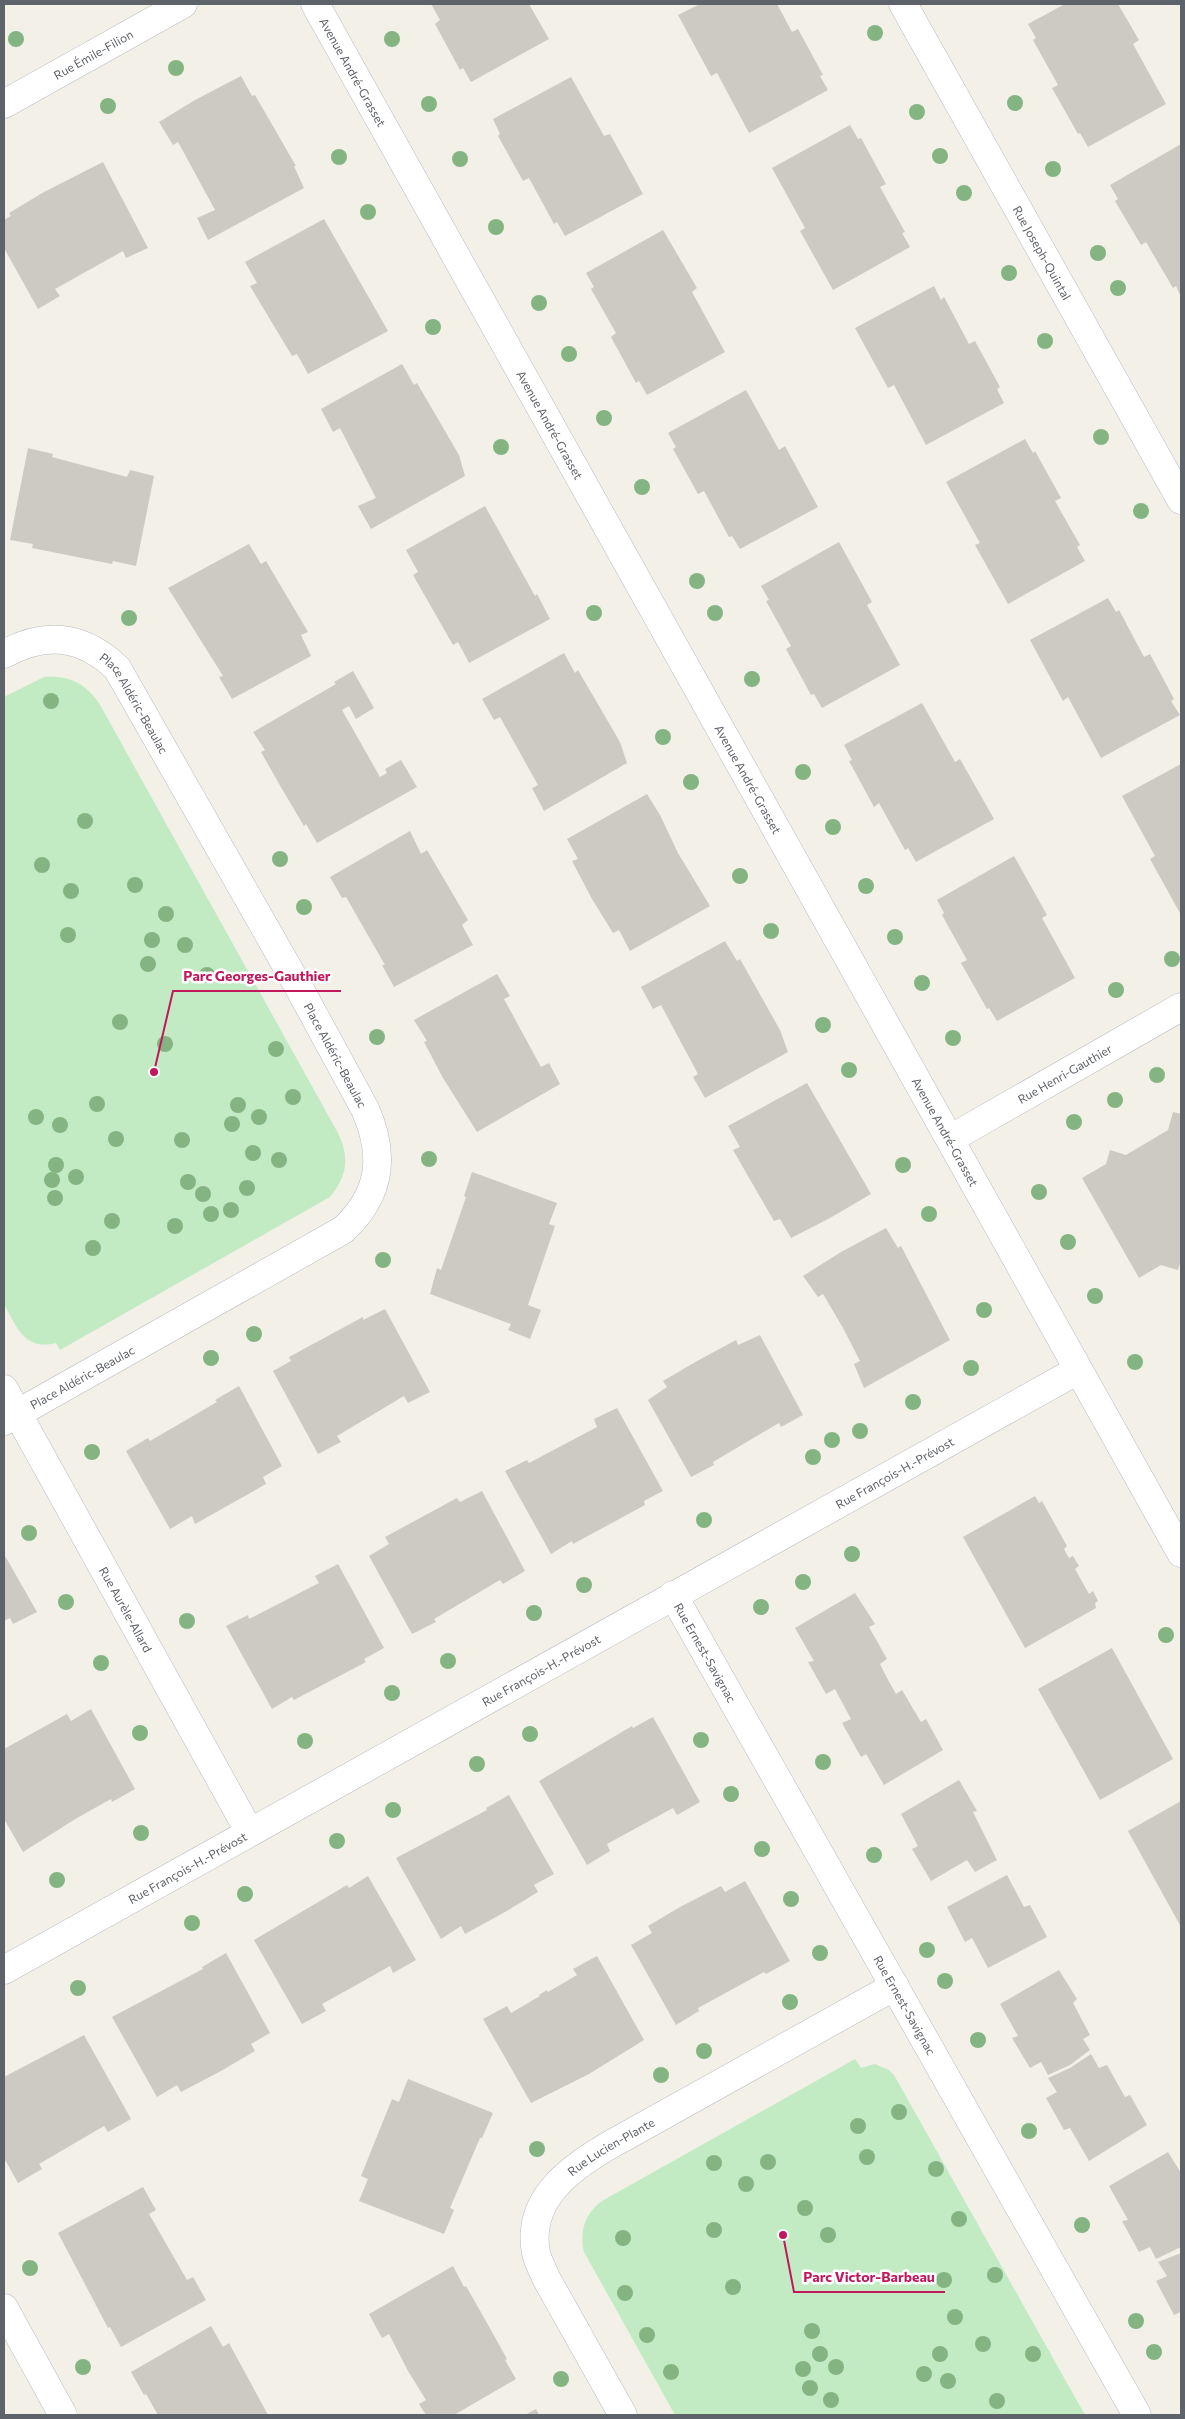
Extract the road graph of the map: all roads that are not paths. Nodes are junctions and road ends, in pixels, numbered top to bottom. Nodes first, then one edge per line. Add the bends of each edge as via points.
1 (183, 4) edge
2 (315, 4) edge
3 (904, 4) edge
4 (4, 104) edge
5 (1181, 500) edge
6 (4, 654) edge
7 (1181, 1007) edge
8 (950, 1139) junction
9 (1078, 1370) junction
10 (4, 1389) edge
11 (11, 1417) edge
12 (1181, 1554) edge
13 (673, 1595) junction
14 (248, 1831) junction
15 (4, 1970) edge
16 (894, 1986) junction
17 (4, 2308) edge
18 (63, 2415) edge
19 (623, 2415) edge
20 (1137, 2415) edge

1 - 4 street, Rue Émile-Filion
2 - 8 street, Avenue André-Grasset
3 - 5 street, Rue Joseph-Quintal
6 - 11 street, Place Aldéric-Beaulac via 42,640 70,640 96,650 118,668 365,1109 373,1127 378,1155 369,1197 343,1230
7 - 8 street, Rue Henri-Gauthier
8 - 9 street, Avenue André-Grasset
9 - 12 street, Avenue André-Grasset
9 - 13 street, Rue François-H.-Prévost
10 - 11 street, Rue Aurèle-Allard
11 - 14 street, Rue Aurèle-Allard
13 - 14 street, Rue François-H.-Prévost
13 - 16 street, Rue Ernest-Savignac
14 - 15 street, Rue François-H.-Prévost
16 - 19 street, Rue Lucien-Plante via 608,2146 565,2174 546,2198 537,2224 539,2262
16 - 20 street, Rue Ernest-Savignac
17 - 18 street

